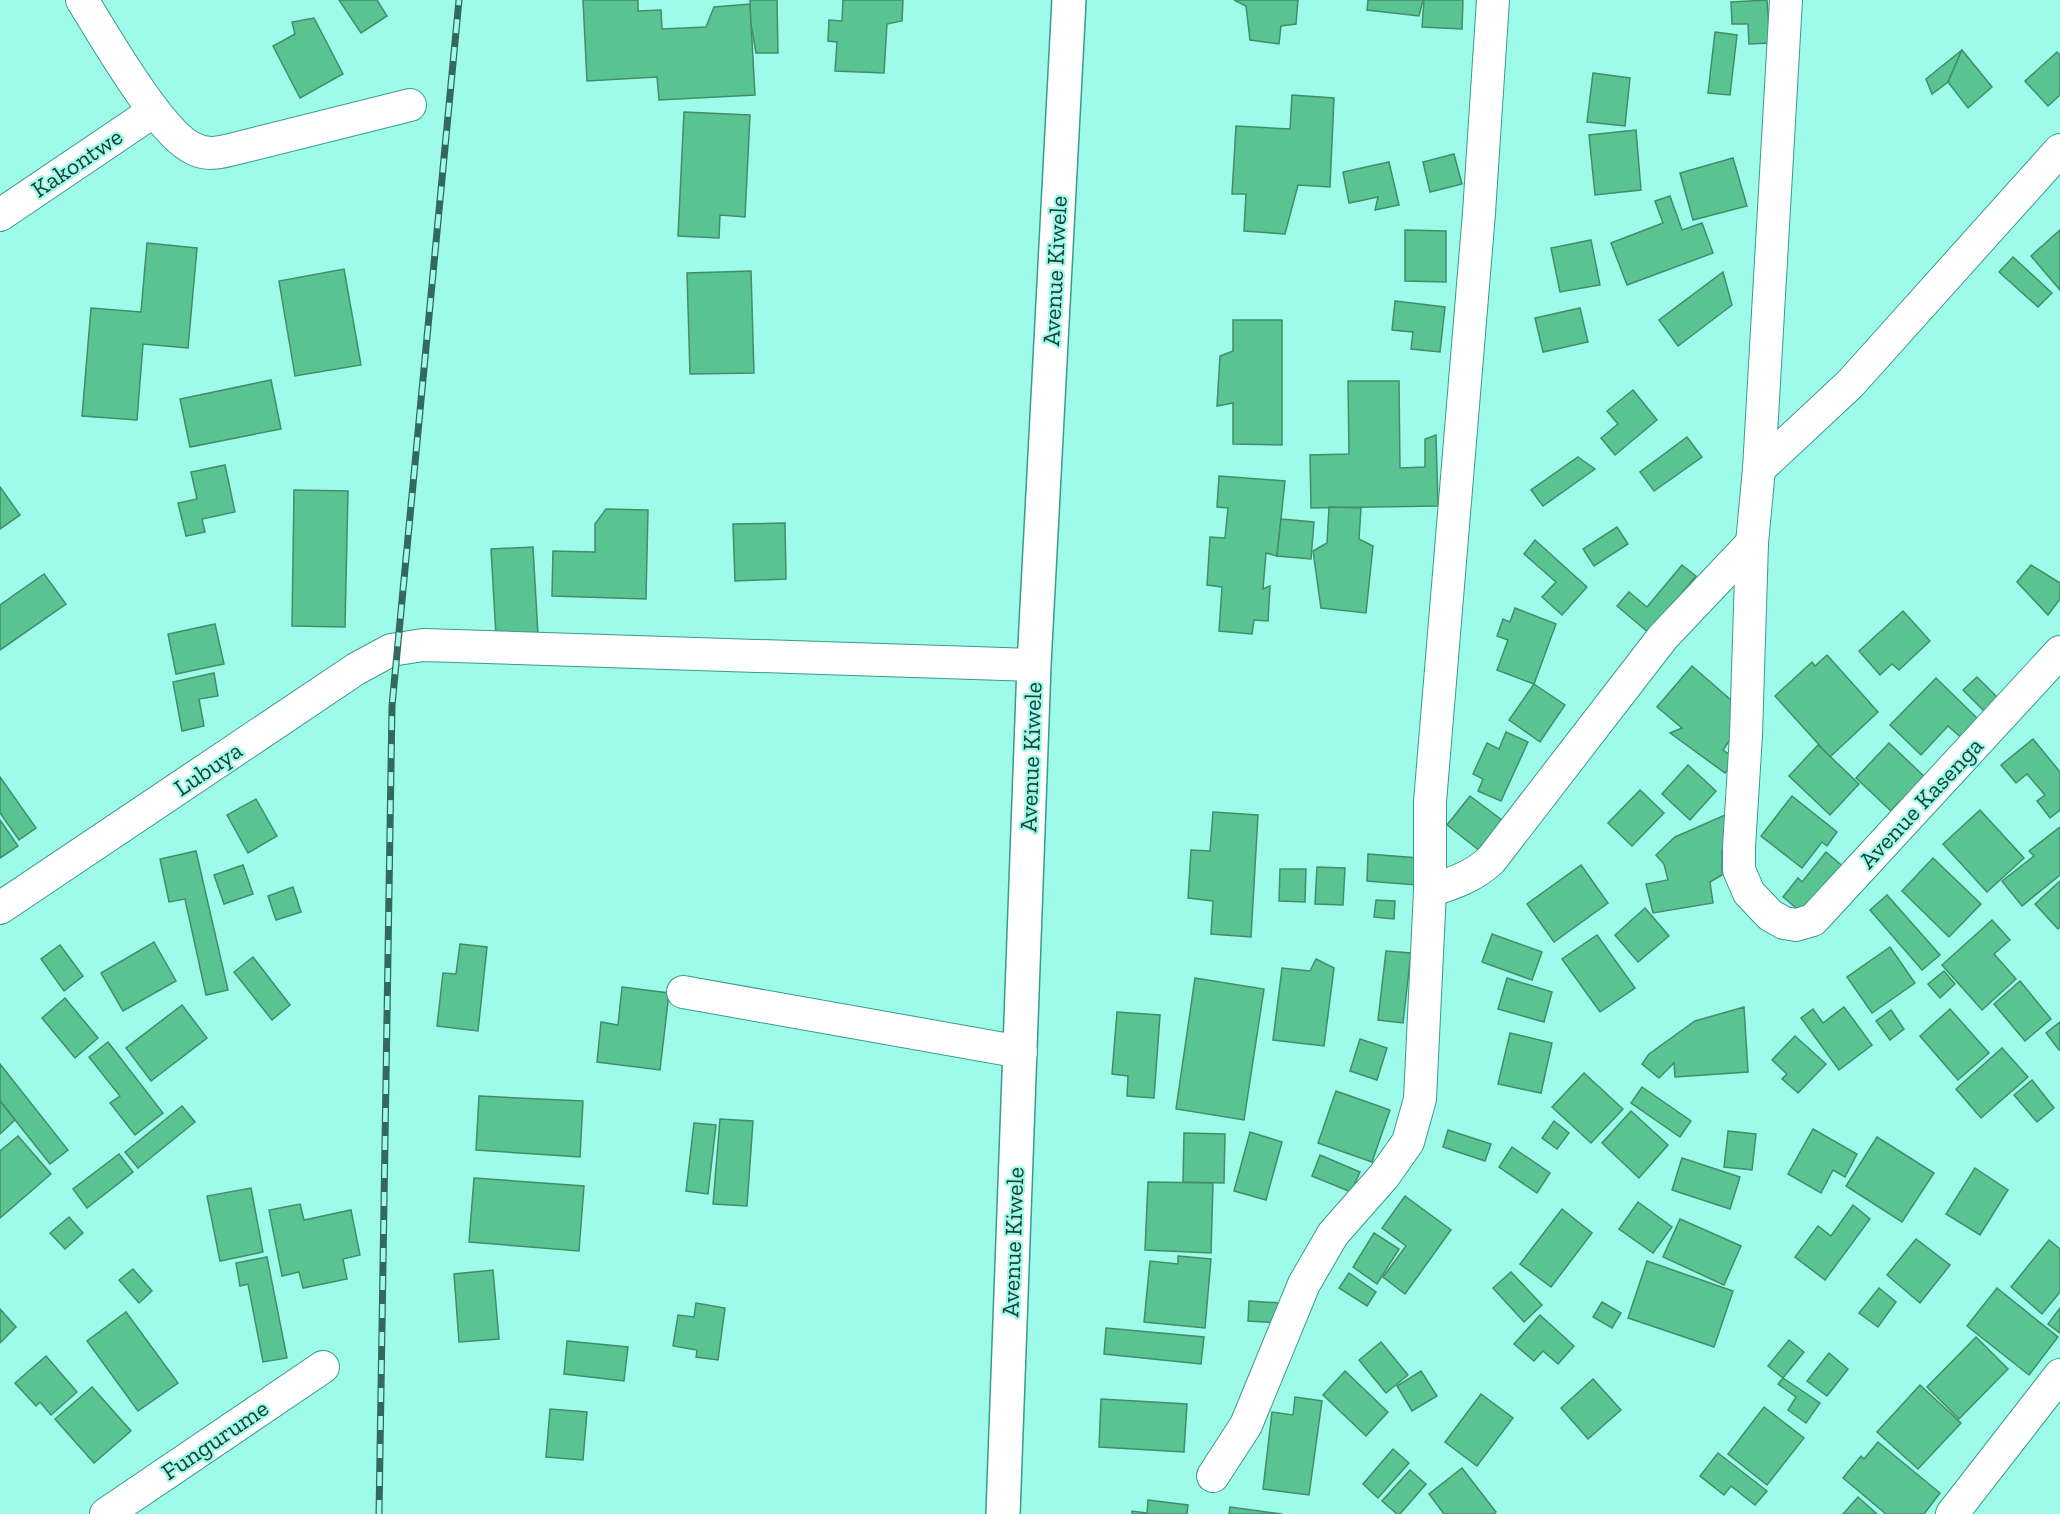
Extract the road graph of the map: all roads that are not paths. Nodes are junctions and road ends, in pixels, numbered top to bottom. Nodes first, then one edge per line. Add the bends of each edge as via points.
1 (82, 0) edge
2 (1068, 0) edge
3 (1494, 0) edge
4 (1786, 0) edge
5 (410, 105) dead end
6 (154, 111) junction
7 (2060, 150) edge
8 (0, 215) edge
9 (1759, 468) junction
10 (1752, 543) junction
11 (2060, 652) edge
12 (1034, 665) junction
13 (1430, 891) junction
14 (0, 908) edge
15 (683, 992) dead end
16 (1021, 1052) junction
17 (324, 1367) dead end
18 (2060, 1375) edge
19 (1213, 1476) dead end
20 (106, 1514) edge
21 (1003, 1514) edge
22 (1952, 1514) edge

1 - 6 street
2 - 12 street, Avenue Kiwele
3 - 13 street via 1430,802
4 - 9 street
5 - 6 street via 206,153 181,141
6 - 8 street, Kakontwe
7 - 9 street via 1851,384
9 - 10 street
10 - 11 street, Avenue Kasenga via 1739,870 1749,893 1770,915 1784,923 1813,920
10 - 13 street via 1663,637 1491,860 1469,877
12 - 14 street, Lubuya via 423,645 391,650 356,669
12 - 16 street, Avenue Kiwele
13 - 19 street via 1420,1099 1408,1142 1333,1234 1304,1284 1246,1425
15 - 16 street
16 - 21 street, Avenue Kiwele
17 - 20 street, Fungurume
18 - 22 street

